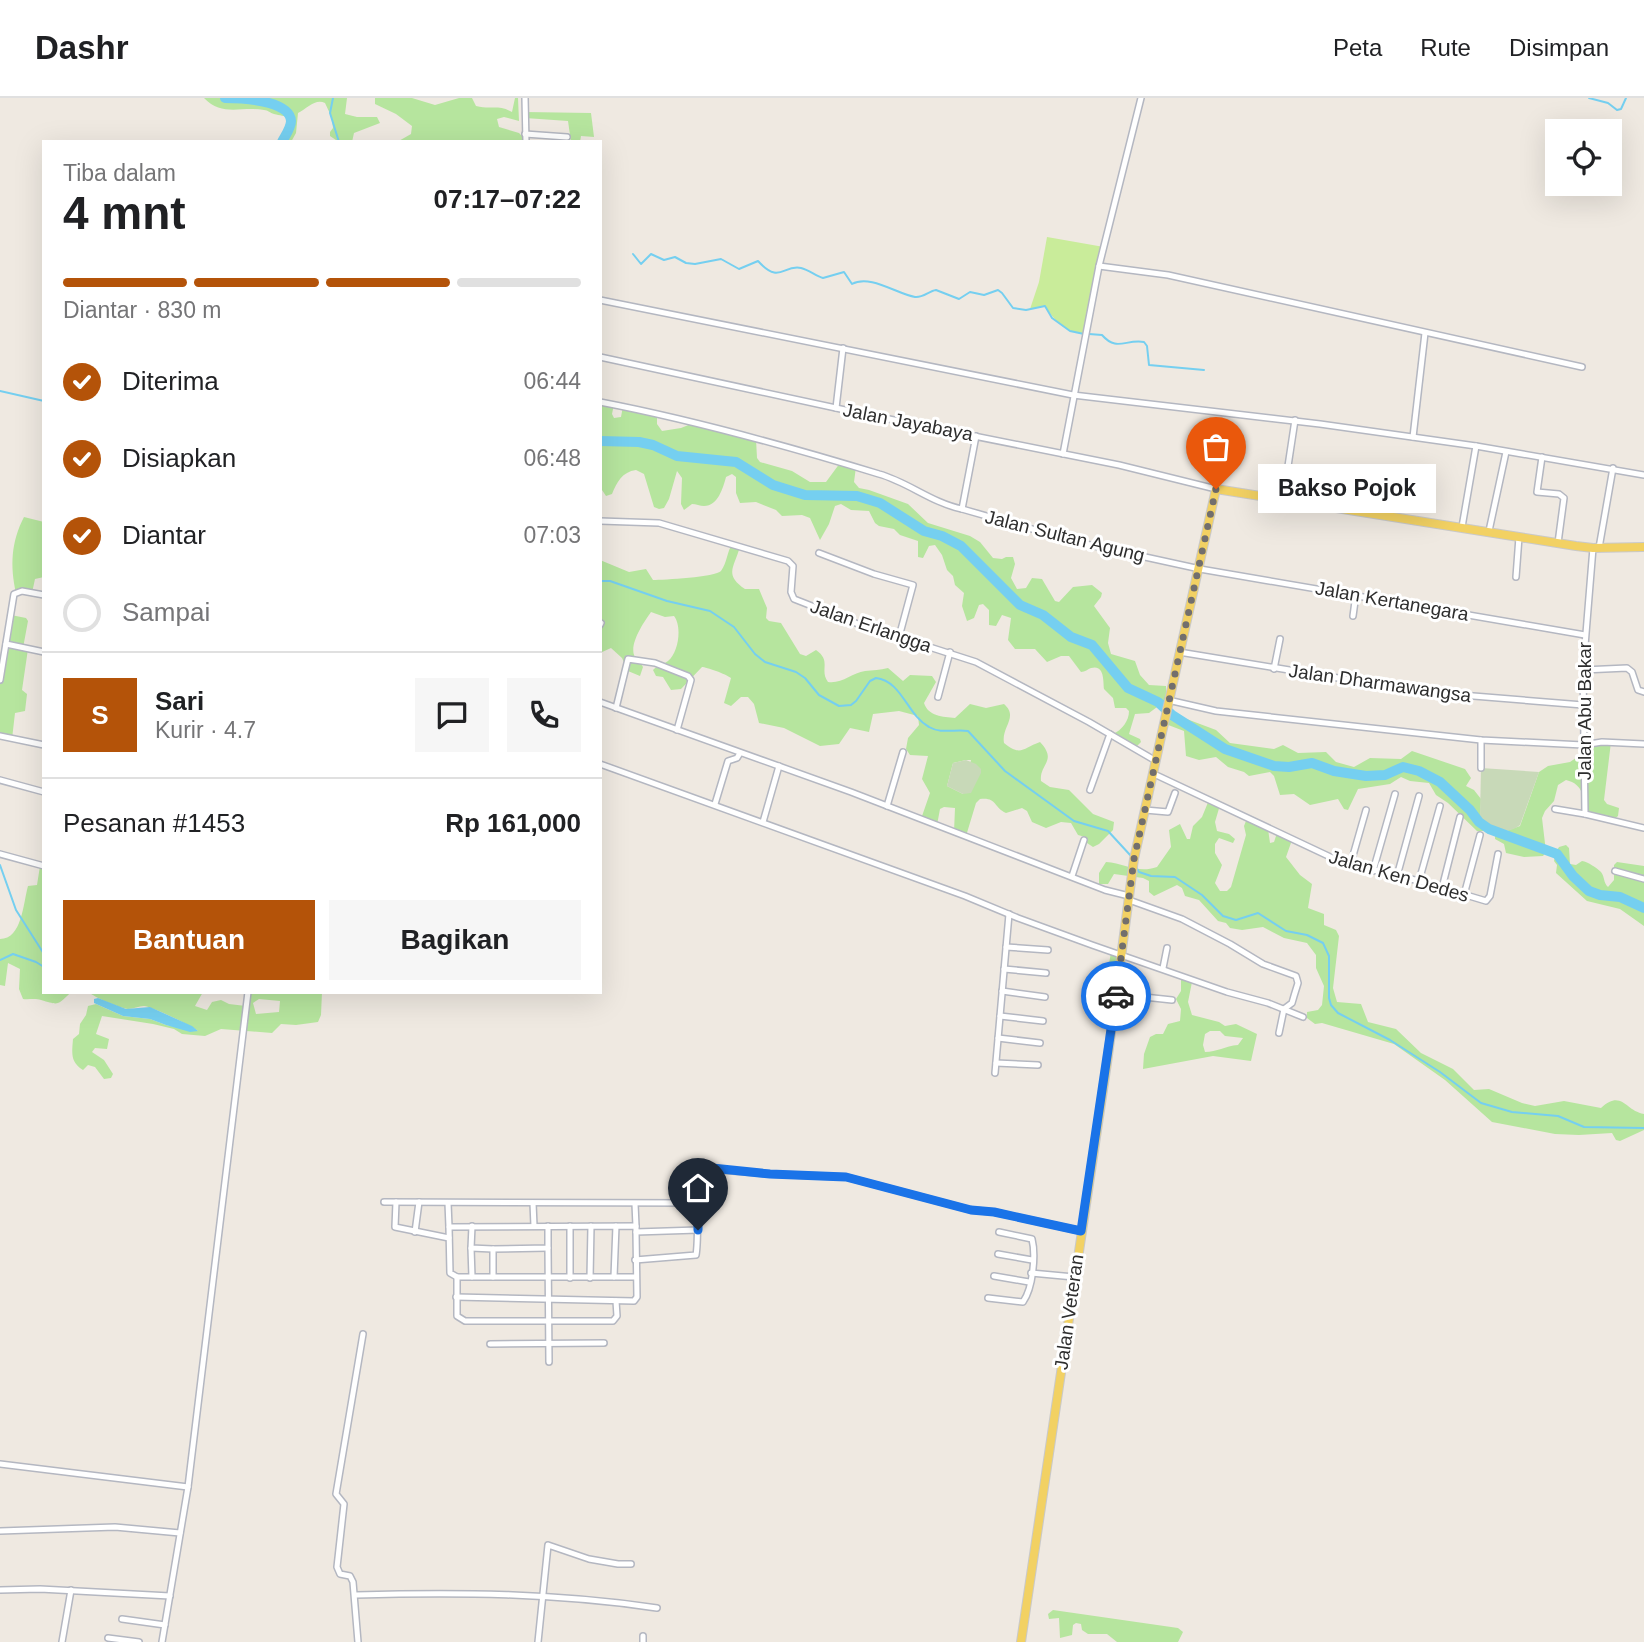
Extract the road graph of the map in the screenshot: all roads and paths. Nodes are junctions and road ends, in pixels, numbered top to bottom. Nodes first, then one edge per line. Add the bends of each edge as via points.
1 (525, 98) edge
2 (1141, 98) edge
3 (526, 134) junction
4 (567, 137) dead end
5 (526, 140) edge
6 (1099, 266) junction
7 (602, 300) edge
8 (1425, 333) junction
9 (844, 348) junction
10 (602, 357) edge
11 (1582, 367) dead end
12 (1073, 395) junction
13 (602, 402) edge
14 (836, 408) junction
15 (1295, 420) junction
16 (976, 436) junction
17 (1413, 438) junction
18 (1476, 446) junction
19 (1506, 452) junction
20 (1063, 454) junction
21 (1542, 457) junction
22 (1613, 468) junction
23 (1644, 475) edge
24 (1216, 489) junction
25 (1283, 499) junction
26 (962, 509) junction
27 (602, 521) edge
28 (1462, 527) junction
29 (1489, 531) junction
30 (1519, 537) junction
31 (1558, 543) junction
32 (1644, 547) edge
33 (1596, 548) junction
34 (819, 553) dead end
35 (1200, 569) junction
36 (1516, 577) dead end
37 (1356, 594) junction
38 (42, 595) edge
39 (1353, 616) dead end
40 (1585, 635) junction
41 (899, 637) junction
42 (1280, 639) dead end
43 (6, 645) junction
44 (42, 652) edge
45 (950, 652) junction
46 (1179, 652) junction
47 (1274, 669) junction
48 (1583, 670) junction
49 (0, 680) edge
50 (1644, 692) edge
51 (938, 697) dead end
52 (602, 703) edge
53 (1583, 705) junction
54 (1166, 707) junction
55 (616, 708) junction
56 (677, 730) junction
57 (1110, 734) junction
58 (0, 737) edge
59 (1481, 740) junction
60 (1644, 744) edge
61 (42, 745) edge
62 (1583, 745) junction
63 (903, 752) dead end
64 (740, 753) junction
65 (1156, 761) junction
66 (602, 765) edge
67 (779, 766) junction
68 (1481, 768) dead end
69 (1154, 774) junction
70 (0, 780) edge
71 (1090, 790) dead end
72 (42, 791) edge
73 (1175, 793) dead end
74 (1395, 794) dead end
75 (1419, 796) dead end
76 (715, 804) junction
77 (887, 806) junction
78 (1440, 806) dead end
79 (1555, 809) dead end
80 (1145, 810) junction
81 (1366, 810) dead end
82 (1585, 814) junction
83 (1460, 817) dead end
84 (763, 822) junction
85 (1644, 828) edge
86 (1480, 835) dead end
87 (1084, 840) dead end
88 (0, 854) edge
89 (1499, 854) dead end
90 (42, 865) edge
91 (1350, 866) junction
92 (1373, 871) junction
93 (1615, 871) dead end
94 (1072, 876) junction
95 (1397, 876) junction
96 (1644, 879) edge
97 (1419, 881) junction
98 (1443, 888) junction
99 (1464, 895) junction
100 (1129, 898) junction
101 (1009, 914) junction
102 (1006, 947) junction
103 (1167, 948) dead end
104 (1048, 950) dead end
105 (1122, 955) junction
106 (1163, 968) junction
107 (1004, 969) junction
108 (1046, 972) dead end
109 (1002, 991) junction
110 (248, 994) edge
111 (1116, 995) junction
112 (1045, 997) dead end
113 (1172, 1000) dead end
114 (1284, 1009) junction
115 (1000, 1016) junction
116 (1303, 1017) dead end
117 (1043, 1021) dead end
118 (1279, 1033) dead end
119 (998, 1038) junction
120 (1040, 1043) dead end
121 (996, 1063) junction
122 (1038, 1065) dead end
123 (995, 1073) dead end
124 (384, 1202) dead end
125 (396, 1202) junction
126 (419, 1202) junction
127 (448, 1203) junction
128 (533, 1203) junction
129 (698, 1203) junction
130 (635, 1205) junction
131 (472, 1226) junction
132 (534, 1226) junction
133 (548, 1226) junction
134 (569, 1226) junction
135 (591, 1226) junction
136 (616, 1226) junction
137 (449, 1227) junction
138 (636, 1229) junction
139 (698, 1230) junction
140 (1081, 1231) junction
141 (415, 1232) junction
142 (999, 1232) dead end
143 (449, 1238) junction
144 (471, 1248) junction
145 (548, 1248) junction
146 (493, 1249) junction
147 (998, 1254) dead end
148 (635, 1260) junction
149 (1032, 1260) junction
150 (1031, 1273) junction
151 (994, 1276) dead end
152 (457, 1277) junction
153 (472, 1277) junction
154 (493, 1277) junction
155 (614, 1277) junction
156 (636, 1277) junction
157 (1074, 1277) junction
158 (570, 1278) junction
159 (590, 1278) junction
160 (548, 1279) junction
161 (1030, 1282) junction
162 (456, 1297) junction
163 (988, 1298) dead end
164 (548, 1300) junction
165 (617, 1301) junction
166 (548, 1321) junction
167 (363, 1334) dead end
168 (548, 1343) junction
169 (604, 1343) dead end
170 (490, 1344) dead end
171 (549, 1362) dead end
172 (0, 1464) edge
173 (188, 1487) junction
174 (0, 1531) edge
175 (180, 1533) junction
176 (631, 1564) dead end
177 (0, 1590) edge
178 (71, 1590) junction
179 (356, 1595) junction
180 (170, 1596) junction
181 (542, 1597) junction
182 (657, 1608) dead end
183 (122, 1619) dead end
184 (165, 1625) junction
185 (108, 1638) dead end
186 (62, 1642) edge
187 (139, 1642) edge
188 (162, 1642) edge
189 (358, 1642) edge
190 (538, 1642) edge
191 (1021, 1642) edge

1 - 3 street
2 - 6 street
3 - 4 street
3 - 5 street
6 - 8 street via 1168,275
6 - 12 street
7 - 9 street
8 - 11 street
8 - 17 street
9 - 12 street
9 - 14 street
10 - 14 street, Jalan Jayabaya
12 - 15 street
12 - 20 street
13 - 26 street via 710,425 882,475
14 - 16 street, Jalan Jayabaya
15 - 17 street
15 - 25 street
16 - 20 street, Jalan Jayabaya
16 - 26 street, Jalan Sultan Agung
17 - 18 street
18 - 19 street
18 - 28 street
19 - 21 street
19 - 29 street
20 - 24 street, Jalan Jayabaya
21 - 22 street
21 - 31 street via 1537,492 1564,498
22 - 23 street
22 - 33 street, Jalan Abu Bakar
24 - 25 main road
24 - 35 main road, Jalan Veteran
25 - 28 main road
26 - 35 street, Jalan Sultan Agung via 1081,543
27 - 41 street, Jalan Erlangga via 659,523 788,561 793,566 794,599
28 - 29 main road
29 - 30 main road
30 - 31 main road
30 - 36 street
31 - 33 main road
32 - 33 main road
33 - 40 street, Jalan Abu Bakar
34 - 41 street via 913,585
35 - 37 street, Jalan Kertanegara
35 - 46 main road, Jalan Veteran
37 - 39 street
37 - 40 street, Jalan Kertanegara
38 - 43 street via 14,594
40 - 48 street, Jalan Abu Bakar
41 - 45 street, Jalan Erlangga
42 - 47 street
43 - 44 street
43 - 49 street
45 - 51 street
45 - 57 street, Jalan Erlangga via 999,673
46 - 47 street, Jalan Dharmawangsa
46 - 54 main road, Jalan Veteran
47 - 53 street, Jalan Dharmawangsa via 1424,692
48 - 50 street via 1627,668 1638,690
48 - 53 street, Jalan Abu Bakar
52 - 55 street
53 - 62 street, Jalan Abu Bakar
54 - 59 street
54 - 65 main road, Jalan Veteran
55 - 56 street
55 - 56 street via 628,659 655,663 691,680
56 - 64 street
57 - 65 street, Jalan Erlangga
57 - 71 street
58 - 61 street
59 - 62 street
59 - 68 street
60 - 62 street
62 - 82 street, Jalan Abu Bakar
63 - 77 street
64 - 67 street
64 - 76 street via 728,761
65 - 69 main road, Jalan Veteran
66 - 76 street
67 - 77 street
67 - 84 street
69 - 80 main road, Jalan Veteran
69 - 91 street, Jalan Ken Dedes
70 - 72 street
73 - 80 street via 1168,812
74 - 92 street
75 - 95 street
76 - 84 street
77 - 94 street
78 - 97 street
79 - 82 street
80 - 100 main road, Jalan Veteran
81 - 91 street
82 - 85 street
83 - 98 street
84 - 101 street
86 - 99 street
87 - 94 street
88 - 90 street
89 - 99 street, Jalan Ken Dedes via 1489,901
91 - 92 street, Jalan Ken Dedes
92 - 95 street, Jalan Ken Dedes
93 - 96 street
94 - 100 street
95 - 97 street, Jalan Ken Dedes
97 - 98 street, Jalan Ken Dedes
98 - 99 street, Jalan Ken Dedes
100 - 105 main road, Jalan Veteran
100 - 114 street via 1296,976 1292,1003
101 - 102 street
101 - 105 street
102 - 104 street
102 - 107 street
103 - 106 street
105 - 106 street
105 - 111 main road, Jalan Veteran
106 - 114 street
107 - 108 street
107 - 109 street
109 - 112 street
109 - 115 street
110 - 173 street
111 - 113 street
111 - 140 main road, Jalan Veteran
114 - 116 street
114 - 118 street
115 - 117 street
115 - 119 street
119 - 120 street
119 - 121 street
121 - 122 street
121 - 123 street
124 - 125 street
125 - 126 street
125 - 141 street via 395,1227
126 - 127 street
126 - 141 street
127 - 128 street
127 - 137 street
128 - 130 street
128 - 132 street
129 - 130 street
129 - 139 street
129 - 140 street via 707,1169 823,1174
130 - 138 street
131 - 132 street
131 - 137 street
131 - 144 street
132 - 133 street
133 - 134 street
133 - 145 street
134 - 135 street
134 - 158 street
135 - 136 street
135 - 159 street
136 - 138 street
136 - 155 street
137 - 143 street
138 - 139 street
138 - 148 street
139 - 148 street via 694,1256
140 - 157 main road, Jalan Veteran
141 - 143 street
142 - 149 street via 1032,1239
143 - 152 street via 450,1273
144 - 146 street
144 - 153 street
145 - 146 street
145 - 160 street
146 - 154 street
147 - 149 street
148 - 156 street
149 - 150 street
150 - 157 street
150 - 161 street
151 - 161 street
152 - 153 street
152 - 162 street
153 - 154 street
154 - 160 street
155 - 156 street
155 - 159 street
156 - 165 street via 636,1300
157 - 191 main road, Jalan Veteran
158 - 159 street
158 - 160 street
160 - 164 street
161 - 163 street via 1022,1303
162 - 164 street
162 - 166 street via 457,1316 465,1321
164 - 165 street
164 - 166 street
165 - 166 street via 613,1321
166 - 168 street
167 - 179 street via 336,1494 344,1504 338,1571 351,1578
168 - 169 street
168 - 170 street
168 - 171 street
172 - 173 street
173 - 175 street
174 - 175 street via 115,1527
175 - 180 street
176 - 181 street via 589,1559 548,1545
177 - 178 street
178 - 180 street
178 - 186 street
179 - 181 street
179 - 189 street
180 - 184 street
181 - 182 street
181 - 190 street
183 - 184 street
184 - 188 street
185 - 187 street

